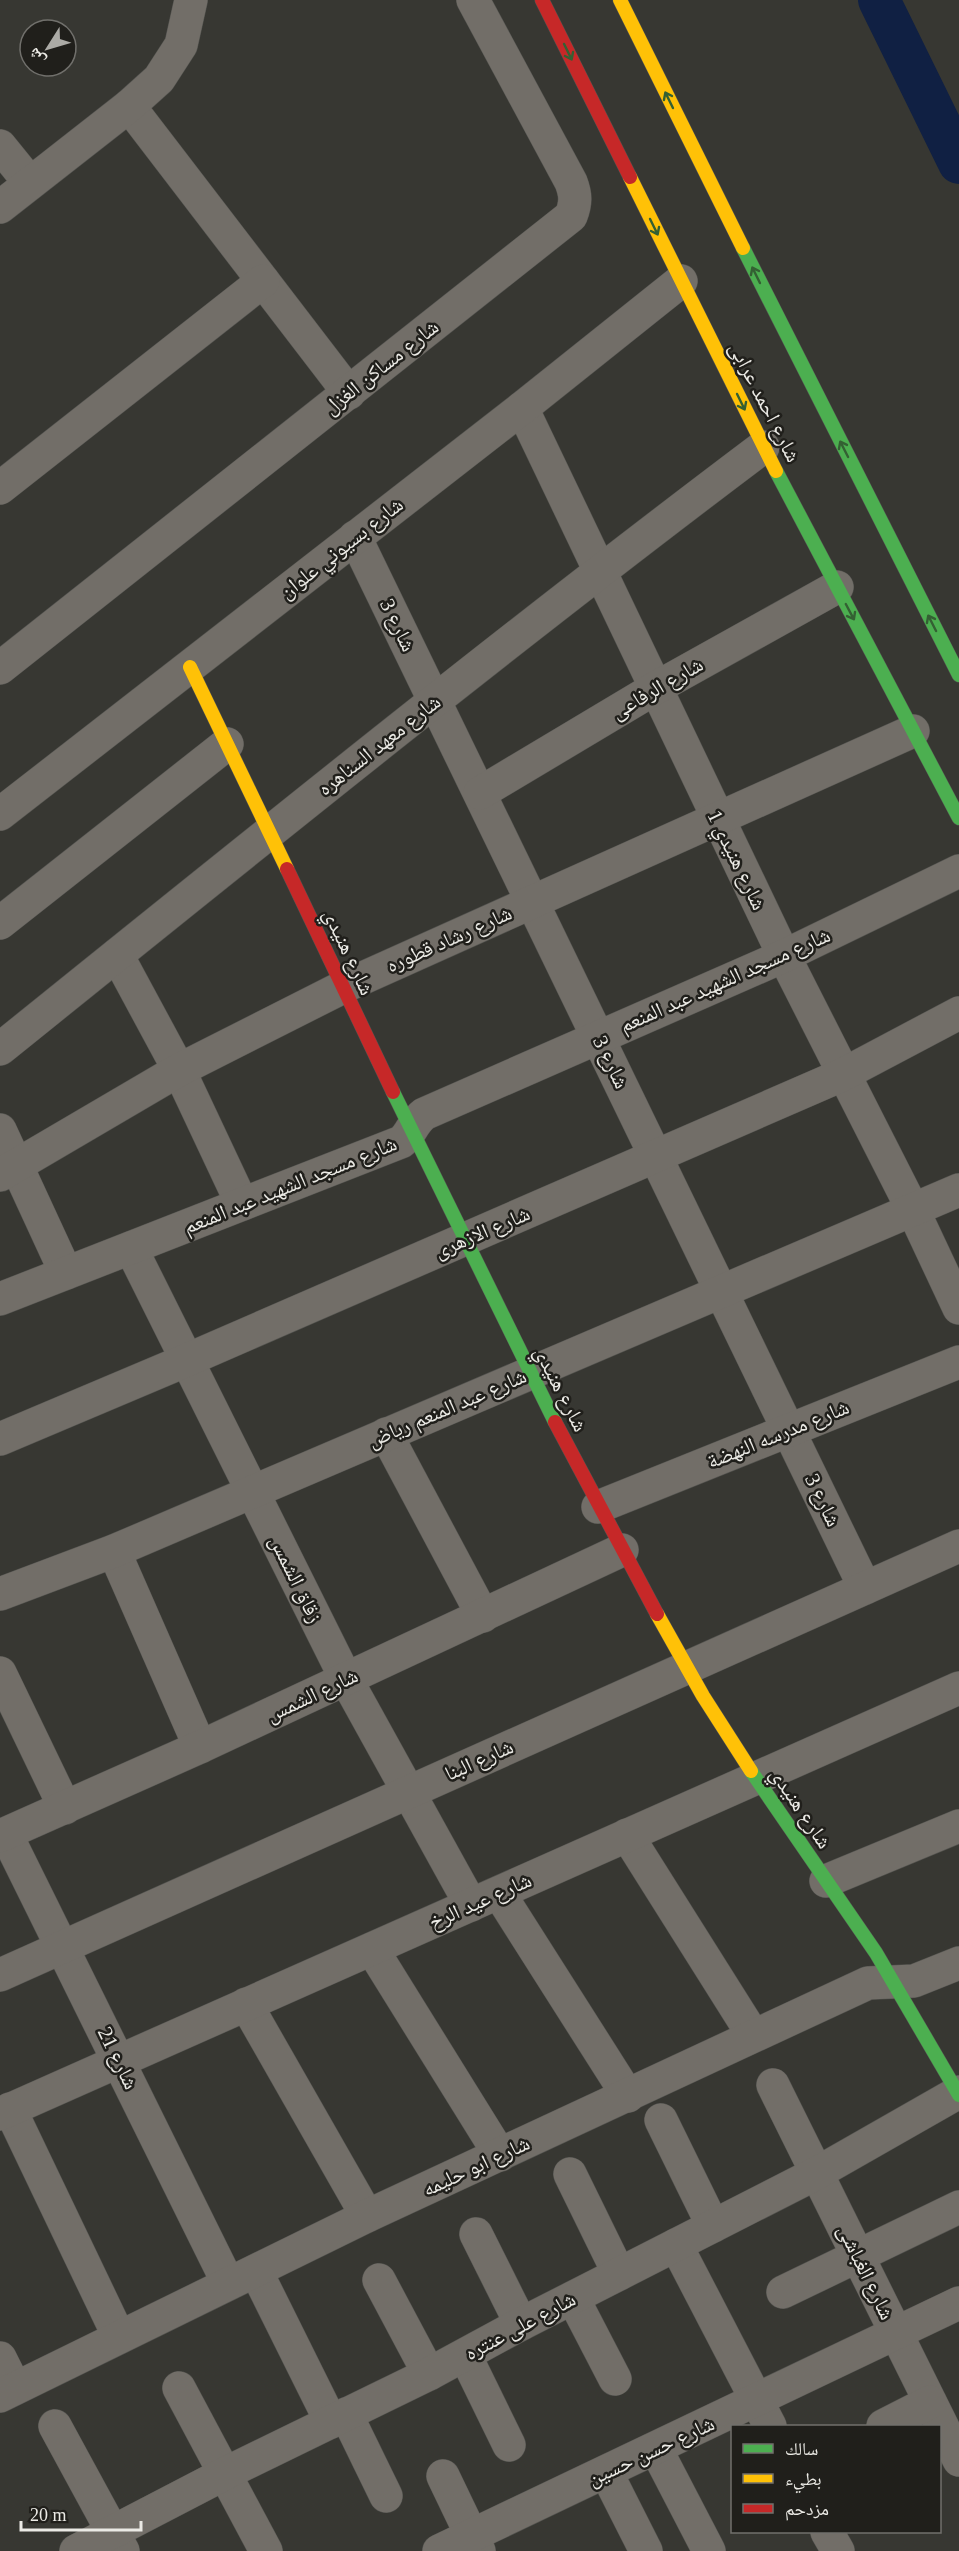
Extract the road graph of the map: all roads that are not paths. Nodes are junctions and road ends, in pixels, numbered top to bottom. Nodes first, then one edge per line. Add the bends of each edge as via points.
1 (191, 0) edge
2 (474, 0) edge
3 (542, 0) edge
4 (620, 0) edge
5 (129, 106) junction
6 (0, 146) edge
7 (30, 183) junction
8 (0, 207) edge
9 (263, 281) junction
10 (681, 281) junction
11 (349, 393) junction
12 (522, 408) junction
13 (763, 447) junction
14 (0, 488) edge
15 (356, 537) junction
16 (599, 571) junction
17 (837, 587) junction
18 (190, 667) junction
19 (0, 668) edge
20 (959, 675) edge
21 (654, 689) junction
22 (435, 700) junction
23 (913, 731) junction
24 (227, 744) junction
25 (480, 793) junction
26 (0, 814) edge
27 (959, 818) edge
28 (717, 819) junction
29 (269, 832) junction
30 (959, 871) edge
31 (532, 902) junction
32 (0, 923) edge
33 (117, 955) junction
34 (784, 956) junction
35 (343, 987) junction
36 (959, 1013) edge
37 (599, 1038) junction
38 (0, 1049) edge
39 (179, 1070) junction
40 (842, 1075) junction
41 (411, 1128) junction
42 (0, 1130) edge
43 (656, 1156) junction
44 (8, 1170) edge
45 (959, 1190) edge
46 (242, 1204) junction
47 (913, 1210) junction
48 (464, 1240) junction
49 (131, 1248) junction
50 (66, 1273) junction
51 (720, 1292) junction
52 (0, 1299) edge
53 (959, 1308) edge
54 (187, 1360) junction
55 (959, 1362) edge
56 (530, 1373) junction
57 (789, 1430) junction
58 (386, 1434) junction
59 (0, 1439) edge
60 (252, 1491) junction
61 (598, 1507) junction
62 (959, 1546) edge
63 (622, 1550) junction
64 (114, 1551) junction
65 (865, 1588) junction
66 (0, 1594) edge
67 (483, 1616) junction
68 (686, 1667) junction
69 (0, 1673) edge
70 (346, 1679) junction
71 (959, 1688) edge
72 (200, 1747) junction
73 (755, 1778) junction
74 (408, 1792) junction
75 (65, 1808) junction
76 (959, 1826) edge
77 (3, 1835) edge
78 (627, 1835) junction
79 (826, 1881) junction
80 (485, 1899) junction
81 (63, 1946) junction
82 (372, 1949) junction
83 (959, 1963) edge
84 (0, 1975) edge
85 (892, 1981) junction
86 (246, 2004) junction
87 (753, 2035) junction
88 (119, 2059) junction
89 (773, 2085) dead end
90 (959, 2093) edge
91 (628, 2096) junction
92 (5, 2112) edge
93 (662, 2120) dead end
94 (500, 2155) junction
95 (817, 2173) junction
96 (570, 2174) dead end
97 (959, 2207) edge
98 (367, 2216) junction
99 (713, 2226) junction
100 (476, 2234) dead end
101 (676, 2245) junction
102 (858, 2256) junction
103 (619, 2274) junction
104 (242, 2277) junction
105 (379, 2280) dead end
106 (783, 2292) dead end
107 (573, 2298) junction
108 (959, 2303) edge
109 (521, 2324) junction
110 (896, 2333) junction
111 (119, 2337) junction
112 (465, 2355) junction
113 (0, 2358) edge
114 (429, 2374) junction
115 (615, 2379) dead end
116 (179, 2388) dead end
117 (8, 2392) edge
118 (930, 2402) junction
119 (763, 2414) edge
120 (339, 2418) junction
121 (887, 2425) edge
122 (55, 2426) dead end
123 (509, 2445) dead end
124 (656, 2449) junction
125 (959, 2460) edge
126 (606, 2472) junction
127 (226, 2473) junction
128 (443, 2476) dead end
129 (386, 2496) dead end
130 (828, 2533) edge
131 (117, 2541) edge
132 (476, 2543) edge
133 (76, 2551) edge
134 (266, 2551) edge
135 (439, 2551) edge
136 (646, 2551) edge
137 (709, 2551) edge
138 (838, 2551) edge

1 - 5 street via 181,45 159,79
2 - 11 street, شارع مساكن الغزل via 571,182 576,205 563,224
3 -> 10 main road, شارع احمد عرابى
20 -> 4 main road
5 - 7 street
5 - 9 street
6 - 7 street
7 - 8 street
9 - 11 street
9 - 14 street
10 - 12 street, شارع بسيوني علوان
10 -> 13 main road, شارع احمد عرابى
11 - 19 street, شارع مساكن الغزل
12 - 15 street, شارع بسيوني علوان
12 - 16 street, شارع هنيدي 1
13 - 16 street, شارع معهد السناهره
13 - 17 main road, شارع احمد عرابى
15 - 18 street, شارع بسيوني علوان
15 - 22 street, شارع 3
16 - 21 street, شارع هنيدي 1
16 - 22 street, شارع معهد السناهره
17 - 21 street, شارع الرفاعى
17 -> 23 main road, شارع احمد عرابى
18 - 24 main road, شارع هنيدي
18 - 26 street, شارع بسيوني علوان
21 - 25 street, شارع الرفاعى
21 - 28 street, شارع هنيدي 1
22 - 25 street, شارع 3
22 - 29 street, شارع معهد السناهره
23 - 27 main road, شارع احمد عرابى
23 - 28 street, شارع رشاد قطوره
24 - 29 main road, شارع هنيدي
24 - 32 street
25 - 31 street, شارع 3
28 - 31 street, شارع رشاد قطوره
28 - 34 street, شارع هنيدي 1
29 - 33 street, شارع معهد السناهره
29 - 35 main road, شارع هنيدي
30 - 34 street, شارع مسجد الشهيد عبد المنعم
31 - 35 street, شارع رشاد قطوره
31 - 37 street, شارع 3
33 - 38 street, شارع معهد السناهره
33 - 39 street
34 - 37 street, شارع مسجد الشهيد عبد المنعم
34 - 40 street, شارع هنيدي 1
35 - 39 street, شارع رشاد قطوره
35 - 41 main road, شارع هنيدي
36 - 40 street, شارع الازهرى
37 - 41 street, شارع مسجد الشهيد عبد المنعم via 424,1114
37 - 43 street, شارع 3
39 - 44 street, شارع رشاد قطوره
39 - 46 street
40 - 43 street, شارع الازهرى
40 - 47 street, شارع هنيدي 1
41 - 46 street, شارع مسجد الشهيد عبد المنعم via 401,1142
41 - 48 main road, شارع هنيدي
42 - 44 street
43 - 48 street, شارع الازهرى
43 - 51 street, شارع 3
44 - 50 street
45 - 47 street, شارع عبد المنعم رياض
46 - 49 street, شارع مسجد الشهيد عبد المنعم
47 - 51 street, شارع عبد المنعم رياض
47 - 53 street, شارع هنيدي 1
48 - 54 street, شارع الازهرى
48 - 56 main road, شارع هنيدي
49 - 50 street, شارع مسجد الشهيد عبد المنعم
49 - 54 street, زقاق الشمس
50 - 52 street, شارع مسجد الشهيد عبد المنعم
51 - 56 street, شارع عبد المنعم رياض
51 - 57 street, شارع 3
54 - 59 street, شارع الازهرى
54 - 60 street, زقاق الشمس
55 - 57 street, شارع مدرسه النهضة
56 - 58 street, شارع عبد المنعم رياض
56 - 61 main road, شارع هنيدي
57 - 61 street, شارع مدرسه النهضة
57 - 65 street, شارع 3
58 - 60 street, شارع عبد المنعم رياض
58 - 67 street
60 - 64 street, شارع عبد المنعم رياض
60 - 70 street, زقاق الشمس
61 - 63 main road, شارع هنيدي
62 - 65 street, شارع البنا
63 - 67 street, شارع الشمس
63 - 68 main road, شارع هنيدي
64 - 66 street, شارع عبد المنعم رياض
64 - 72 street
65 - 68 street, شارع البنا
67 - 70 street, شارع الشمس
68 - 73 main road, شارع هنيدي
68 - 74 street, شارع البنا
69 - 75 street
70 - 72 street, شارع الشمس
70 - 74 street, زقاق الشمس
71 - 73 street, شارع عيد الرخ
72 - 75 street, شارع الشمس
73 - 78 street, شارع عيد الرخ
73 - 79 main road, شارع هنيدي
74 - 80 street, زقاق الشمس
74 - 81 street, شارع البنا
75 - 77 street, شارع الشمس
76 - 79 street
77 - 81 street, شارع 21
78 - 80 street, شارع عيد الرخ
78 - 87 street
79 - 85 main road, شارع هنيدي
80 - 82 street, شارع عيد الرخ
80 - 91 street, زقاق الشمس
81 - 84 street, شارع البنا
81 - 88 street, شارع 21
82 - 86 street, شارع عيد الرخ
82 - 94 street
83 - 85 street, شارع ابو حليمه via 914,1981
85 - 87 street, شارع ابو حليمه via 868,1983
85 - 90 main road, شارع هنيدي
86 - 88 street, شارع عيد الرخ
86 - 98 street
87 - 91 street, شارع ابو حليمه
88 - 92 street, شارع عيد الرخ
88 - 104 street, شارع 21
89 - 95 street, شارع الغباشى
90 - 95 street, شارع على عنتره
91 - 94 street, شارع ابو حليمه
92 - 111 street
93 - 99 street
94 - 98 street, شارع ابو حليمه
95 - 99 street, شارع على عنتره
95 - 102 street, شارع الغباشى
96 - 103 street
97 - 102 street
98 - 104 street, شارع ابو حليمه
99 - 101 street, شارع على عنتره
100 - 109 street
101 - 103 street, شارع على عنتره
101 - 119 street
102 - 106 street
102 - 110 street, شارع الغباشى
103 - 107 street, شارع على عنتره
104 - 111 street, شارع ابو حليمه
104 - 120 street, شارع 21
105 - 114 street
107 - 109 street, شارع على عنتره
107 - 115 street
108 - 110 street, شارع حسن حسين
109 - 112 street, شارع على عنتره
110 - 118 street, شارع الغباشى
110 - 119 street, شارع حسن حسين
111 - 117 street, شارع ابو حليمه
112 - 114 street, شارع على عنتره
112 - 123 street
113 - 117 street
114 - 120 street, شارع على عنتره
116 - 127 street
118 - 121 street
118 - 125 street, شارع الغباشى
119 - 124 street, شارع حسن حسين
120 - 127 street, شارع على عنتره
120 - 129 street, شارع 21
122 - 131 street
124 - 126 street, شارع حسن حسين
124 - 137 street
126 - 132 street, شارع حسن حسين
126 - 136 street
127 - 131 street, شارع على عنتره
127 - 134 street
128 - 132 street
130 - 138 street
131 - 133 street, شارع على عنتره
132 - 135 street, شارع حسن حسين

